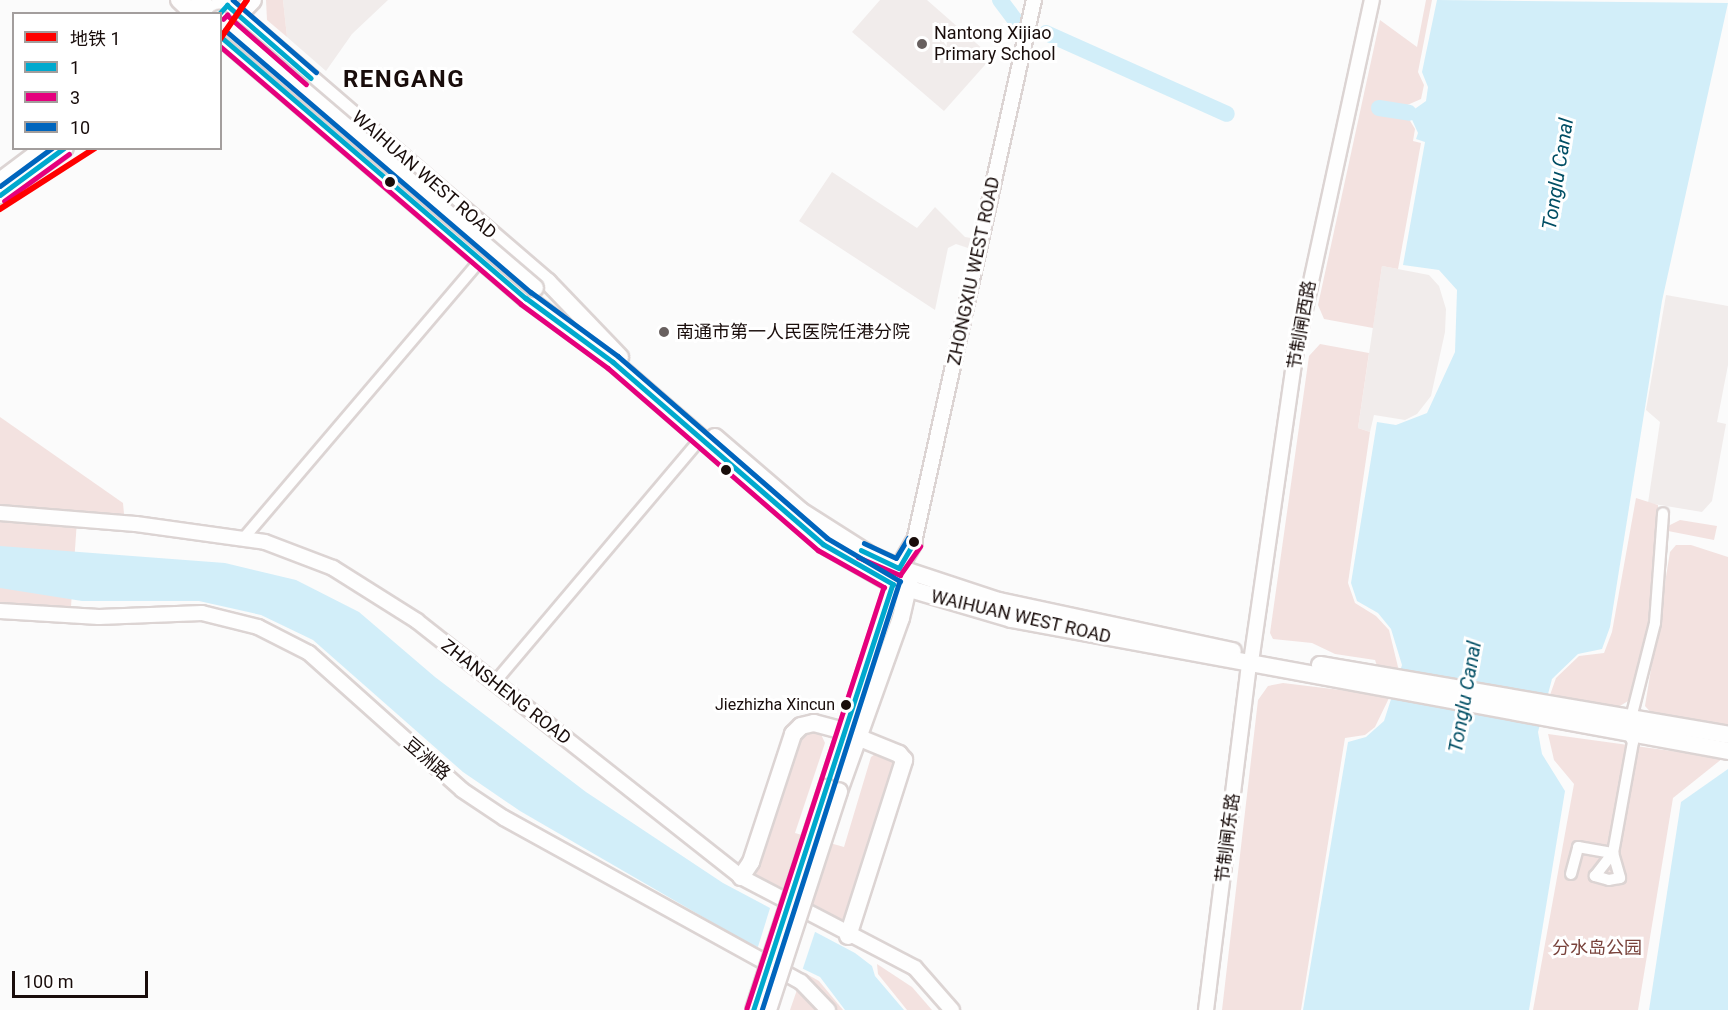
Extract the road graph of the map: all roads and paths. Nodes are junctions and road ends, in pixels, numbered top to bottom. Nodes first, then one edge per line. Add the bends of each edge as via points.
1 (179, 0) edge
2 (199, 0) edge
3 (253, 0) edge
4 (1034, 0) edge
5 (1372, 0) edge
6 (224, 9) edge
7 (192, 12) edge
8 (222, 36) edge
9 (41, 150) edge
10 (62, 150) edge
11 (0, 181) edge
12 (0, 195) edge
13 (481, 259) junction
14 (617, 360) junction
15 (701, 438) junction
16 (0, 513) edge
17 (1663, 513) dead end
18 (243, 539) junction
19 (914, 542) joint
20 (903, 579) junction
21 (0, 611) edge
22 (1251, 660) junction
23 (495, 682) junction
24 (1630, 725) junction
25 (854, 735) junction
26 (1728, 735) edge
27 (1728, 751) edge
28 (833, 790) junction
29 (1571, 874) dead end
30 (741, 877) junction
31 (848, 936) junction
32 (754, 1010) edge
33 (768, 1010) edge
34 (828, 1010) edge
35 (952, 1010) edge
36 (1206, 1010) edge

1 - 7 main road
2 - 6 main road
3 - 6 main road
4 - 19 street, ZHONGXIU WEST ROAD
5 - 22 street, 节制闸西路 via 1296,351
6 - 14 main road, WAIHUAN WEST ROAD, bridge
6 - 14 main road, WAIHUAN WEST ROAD via 548,282
8 - 13 main road, WAIHUAN WEST ROAD
9 - 11 main road
10 - 12 main road
13 - 14 main road, WAIHUAN WEST ROAD
13 - 18 street
14 - 15 main road, WAIHUAN WEST ROAD
14 - 20 main road, WAIHUAN WEST ROAD via 801,511
15 - 20 main road, WAIHUAN WEST ROAD via 824,544
15 - 23 street
16 - 18 street, ZHANSHENG ROAD via 136,524
17 - 24 street via 1656,623
18 - 23 street, ZHANSHENG ROAD via 265,542 333,568 417,621
19 - 20 main road
20 - 22 main road, WAIHUAN WEST ROAD via 1011,619
20 - 25 main road
21 - 34 street, 豆洲路 via 69,617 202,613 258,627 309,653 462,790 504,819 801,982
22 - 24 main road, WAIHUAN WEST ROAD
22 - 36 street, 节制闸东路
23 - 30 street, ZHANSHENG ROAD
24 - 26 main road
24 - 27 main road
24 - 29 street via 1633,742 1613,854 1576,848
25 - 28 main road
25 - 30 main road via 814,723 801,726 793,734 751,862
25 - 31 main road via 899,754 904,760
28 - 32 main road, bridge
28 - 33 main road, bridge
30 - 31 street, ZHANSHENG ROAD
31 - 35 street, ZHANSHENG ROAD via 915,968

